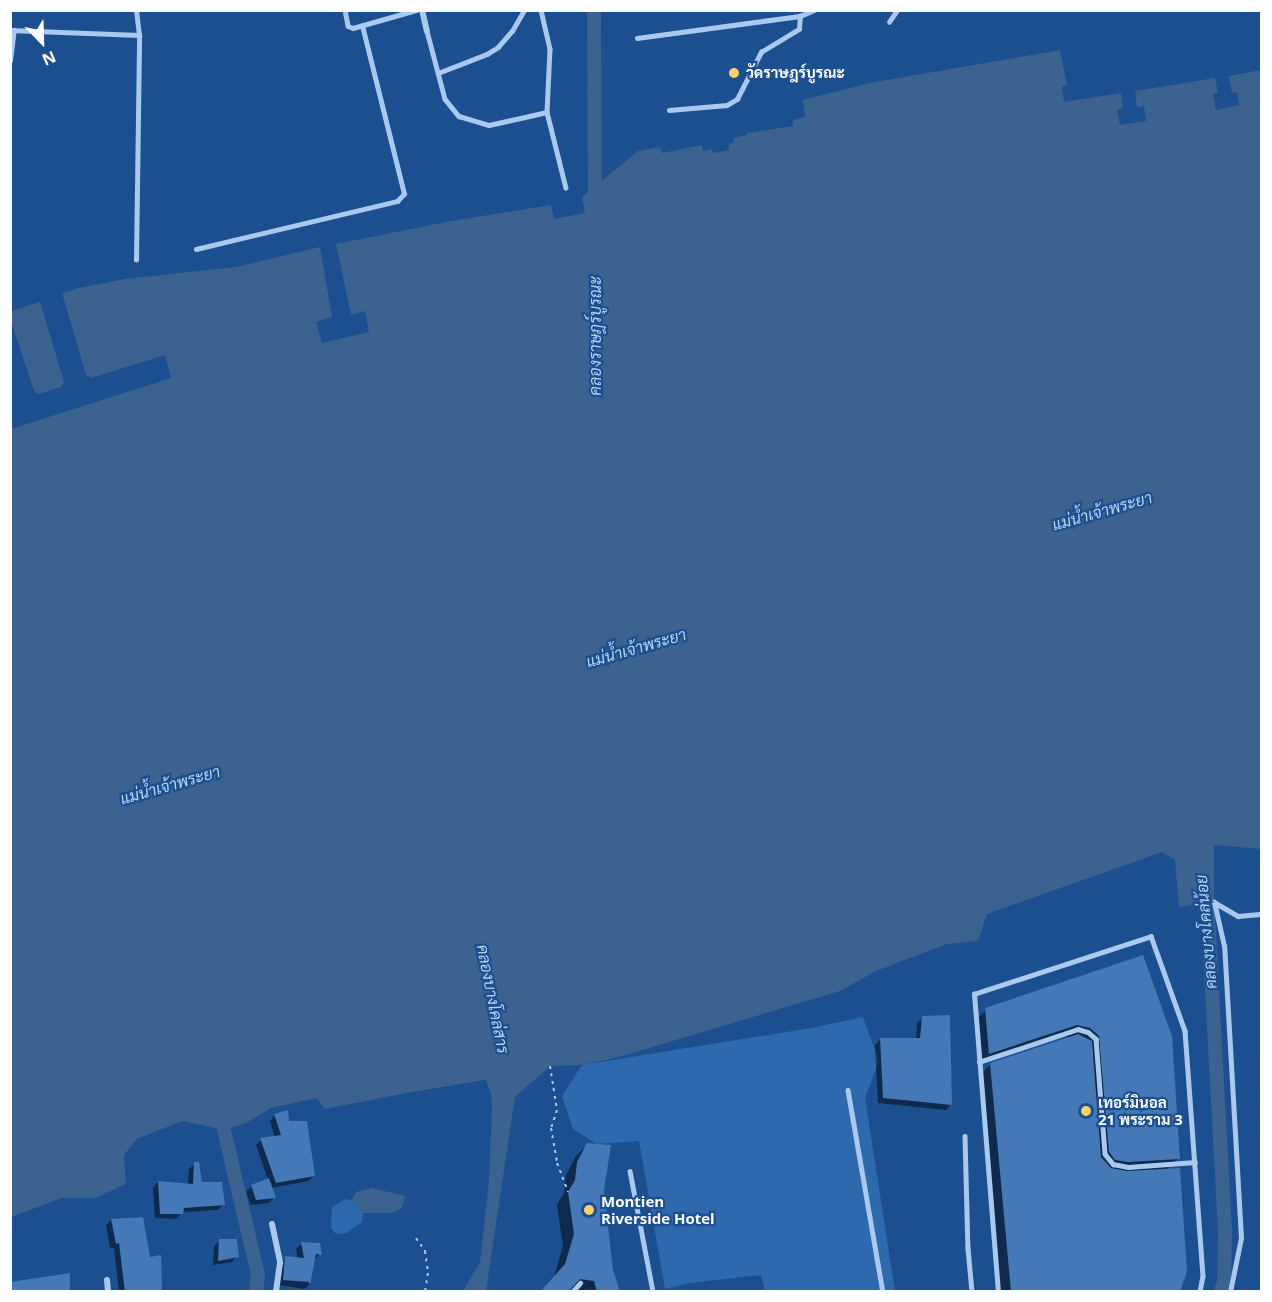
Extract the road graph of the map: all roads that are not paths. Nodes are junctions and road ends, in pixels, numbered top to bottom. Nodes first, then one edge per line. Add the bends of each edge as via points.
1 (136, 10) edge
2 (345, 10) edge
3 (416, 10) edge
4 (422, 10) edge
5 (524, 10) edge
6 (541, 10) edge
7 (814, 10) edge
8 (897, 10) edge
9 (800, 16) junction
10 (889, 22) dead end
11 (362, 26) junction
12 (12, 30) edge
13 (427, 31) joint
14 (139, 34) junction
15 (637, 38) dead end
16 (10, 61) edge
17 (438, 73) junction
18 (669, 110) dead end
19 (547, 112) junction
20 (566, 188) dead end
21 (196, 249) dead end
22 (136, 260) dead end
23 (1262, 914) edge
24 (979, 1062) junction
25 (848, 1090) dead end
26 (965, 1136) dead end
27 (1195, 1162) junction
28 (630, 1172) dead end
29 (272, 1224) dead end
30 (106, 1280) dead end
31 (580, 1283) dead end
32 (108, 1292) edge
33 (276, 1292) edge
34 (572, 1292) edge
35 (653, 1292) edge
36 (883, 1292) edge
37 (972, 1292) edge
38 (998, 1292) edge
39 (1200, 1292) edge
40 (1230, 1292) edge

1 - 14 lane
2 - 11 lane via 348,26
3 - 11 lane
4 - 13 street
5 - 17 lane via 498,47
6 - 19 lane via 551,59
7 - 9 lane
8 - 10 lane
9 - 15 lane
9 - 18 lane via 800,29 761,52 737,99 726,105
11 - 21 lane via 404,194 397,201
12 - 14 lane
12 - 16 lane
13 - 17 lane
14 - 22 lane
17 - 19 lane via 445,99 459,116 489,125
19 - 20 lane
23 - 40 lane via 1238,916 1214,902 1224,946 1241,1238
24 - 27 lane via 1078,1029 1088,1032 1096,1039 1105,1154 1113,1164 1128,1167
24 - 27 lane via 974,994 1151,936 1185,1031
24 - 38 lane
25 - 36 lane
26 - 37 lane
27 - 39 lane via 1203,1276
28 - 35 lane
29 - 33 street via 280,1263
30 - 32 street
31 - 34 lane

